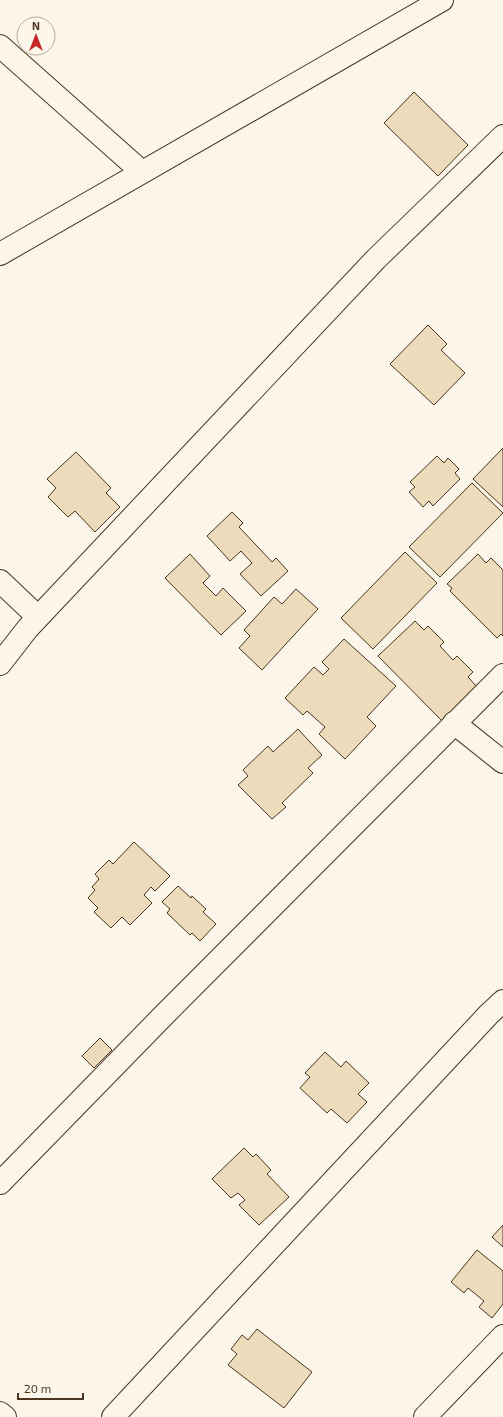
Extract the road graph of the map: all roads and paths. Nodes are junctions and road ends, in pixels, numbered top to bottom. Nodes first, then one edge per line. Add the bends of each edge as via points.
1 (442, 0) edge
2 (0, 46) edge
3 (503, 136) edge
4 (142, 172) junction
5 (0, 254) edge
6 (0, 581) edge
7 (38, 617) junction
8 (0, 664) edge
9 (503, 675) edge
10 (454, 724) junction
11 (503, 762) edge
12 (503, 1000) edge
13 (0, 1183) edge
14 (503, 1336) edge
15 (0, 1413) edge
16 (5, 1417) edge
17 (112, 1417) edge
18 (425, 1417) edge

1 - 4 street
2 - 4 street
3 - 7 street via 376,259
4 - 5 street
6 - 7 street
7 - 8 street
9 - 10 street
10 - 11 street
10 - 13 street via 167,1011
12 - 17 street
14 - 18 street
15 - 16 street

